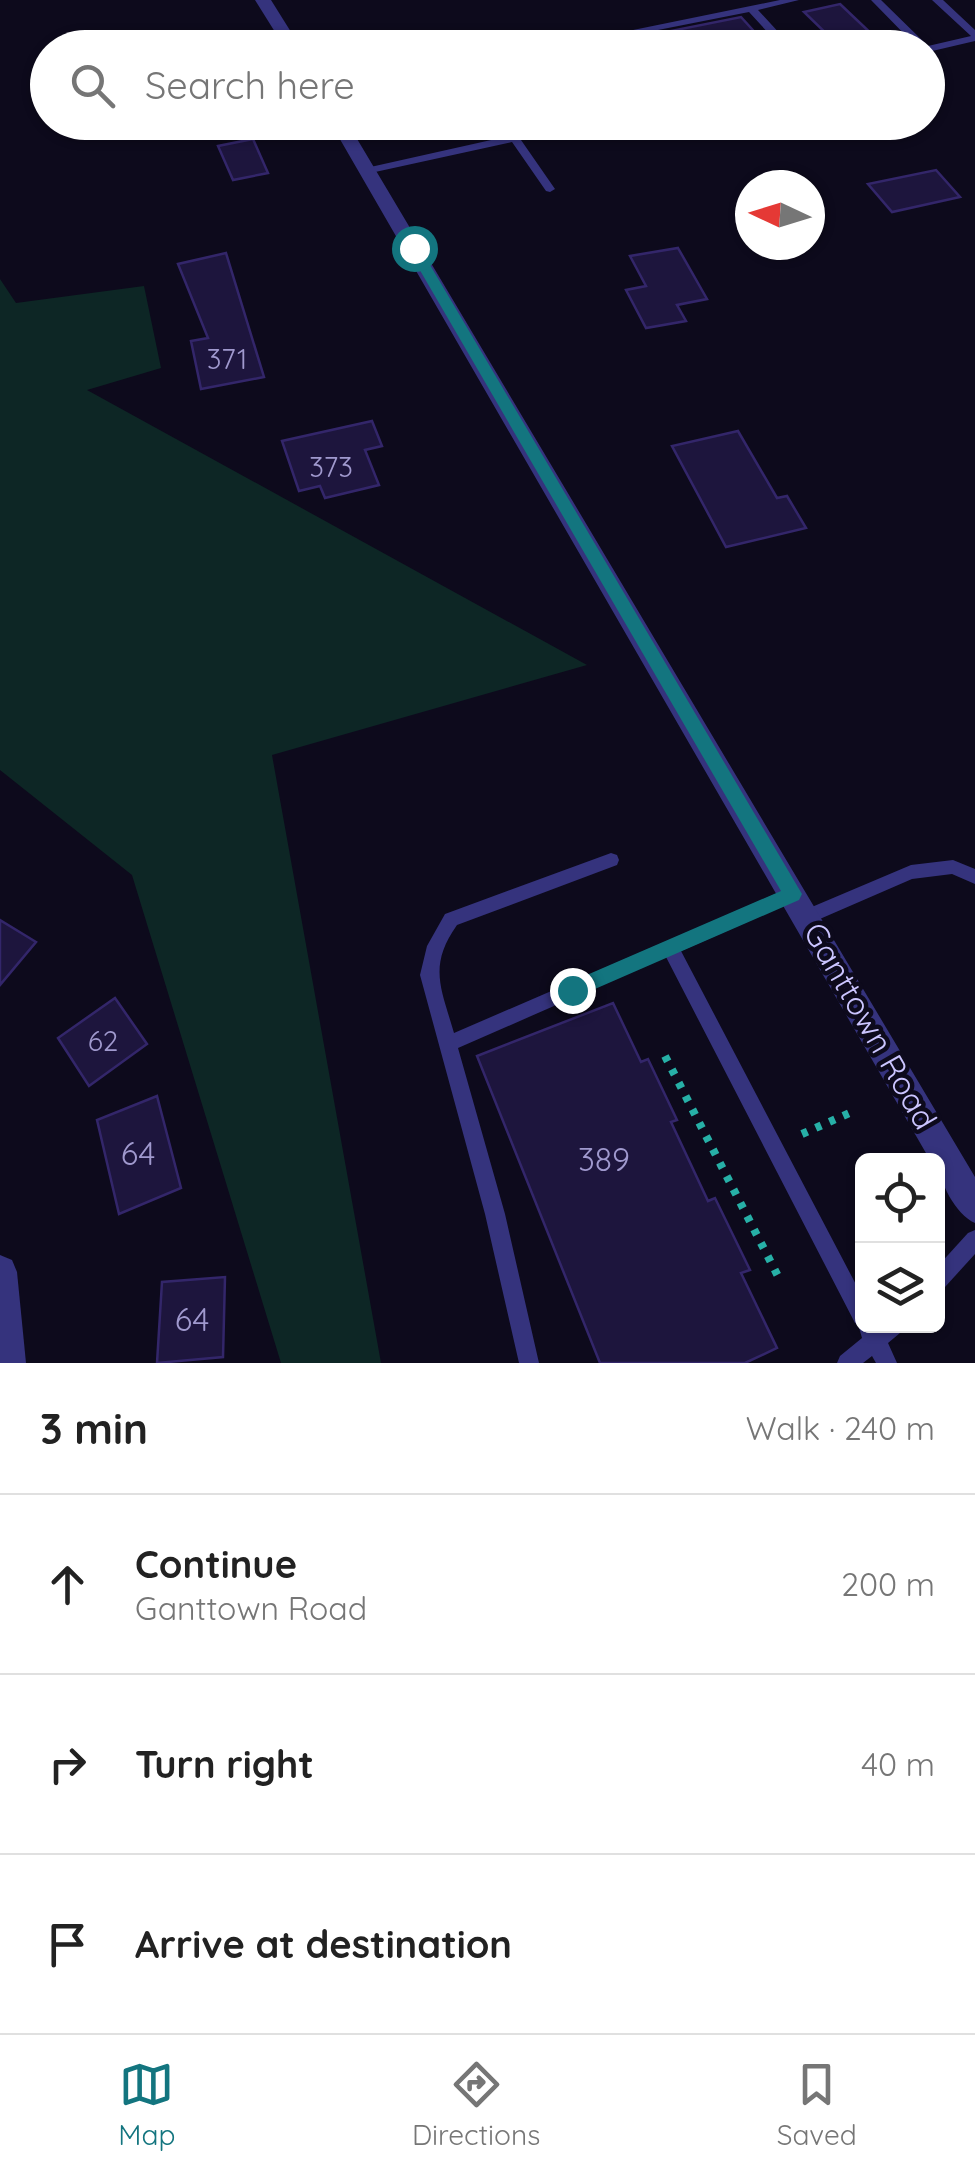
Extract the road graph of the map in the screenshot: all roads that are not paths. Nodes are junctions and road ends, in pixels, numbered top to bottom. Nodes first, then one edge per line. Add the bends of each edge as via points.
1 (263, 0) edge
2 (794, 0) edge
3 (876, 0) edge
4 (938, 0) edge
5 (752, 9) junction
6 (282, 30) edge
7 (643, 30) edge
8 (771, 30) edge
9 (907, 30) edge
10 (975, 37) edge
11 (945, 44) edge
12 (348, 140) edge
13 (504, 140) edge
14 (514, 140) edge
15 (366, 171) junction
16 (550, 189) dead end
17 (611, 860) dead end
18 (975, 877) edge
19 (800, 906) junction
20 (671, 949) junction
21 (448, 1044) junction
22 (975, 1206) edge
23 (975, 1240) edge
24 (0, 1272) edge
25 (945, 1272) edge
26 (855, 1303) edge
27 (872, 1334) edge
28 (9, 1363) edge
29 (528, 1363) edge
30 (848, 1363) edge
31 (887, 1363) edge

1 - 6 street
2 - 5 lane
3 - 9 lane
4 - 10 lane
5 - 7 lane
5 - 8 lane
10 - 11 lane
12 - 15 street, Ganttown Road
13 - 15 lane
14 - 16 lane
15 - 19 street, Ganttown Road
17 - 21 lane via 451,919 438,936 429,975
18 - 19 lane via 953,867 912,872
19 - 20 lane
19 - 22 street, Ganttown Road
20 - 21 lane
20 - 26 lane
21 - 29 lane
23 - 25 lane
24 - 28 street
27 - 30 lane
27 - 31 lane

